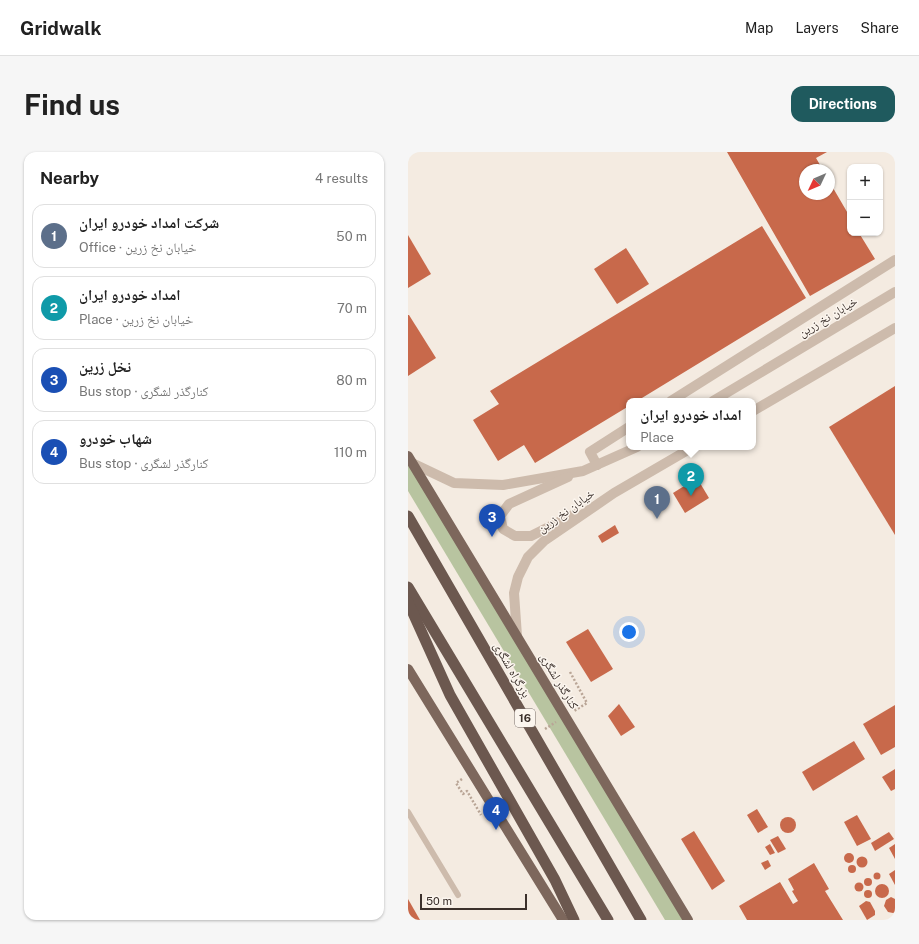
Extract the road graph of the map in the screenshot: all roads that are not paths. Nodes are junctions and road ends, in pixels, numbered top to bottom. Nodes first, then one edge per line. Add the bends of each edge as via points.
1 (895, 260) edge
2 (895, 292) edge
3 (895, 328) edge
4 (676, 398) edge
5 (719, 398) edge
6 (756, 409) edge
7 (626, 429) edge
8 (630, 450) edge
9 (688, 450) edge
10 (410, 460) edge
11 (597, 465) junction
12 (583, 471) junction
13 (614, 493) junction
14 (408, 516) edge
15 (408, 587) edge
16 (408, 602) edge
17 (517, 636) junction
18 (408, 669) edge
19 (408, 812) edge
20 (458, 895) dead end
21 (563, 920) edge
22 (574, 920) edge
23 (608, 920) edge
24 (641, 920) edge
25 (688, 920) edge

1 - 4 street
2 - 5 street, خیابان نخ زرین
3 - 6 street
7 - 11 street via 590,452
8 - 11 street, خیابان نخ زرین
9 - 13 street, خیابان نخ زرین
10 - 12 street, خیابان نخ زرین via 454,483 488,486 503,486
10 - 17 main road, کنارگذر لشگری
11 - 12 street, خیابان نخ زرین
12 - 13 street via 509,504 500,516 503,529 515,536 531,536
13 - 17 street, خیابان نخ زرین via 544,541 528,558 518,577 514,593
14 - 24 highway, بزرگراه لشگری / 16
15 - 23 highway
16 - 22 highway via 450,695 556,880
17 - 25 main road, کنارگذر لشگری
18 - 21 main road
19 - 20 lane

